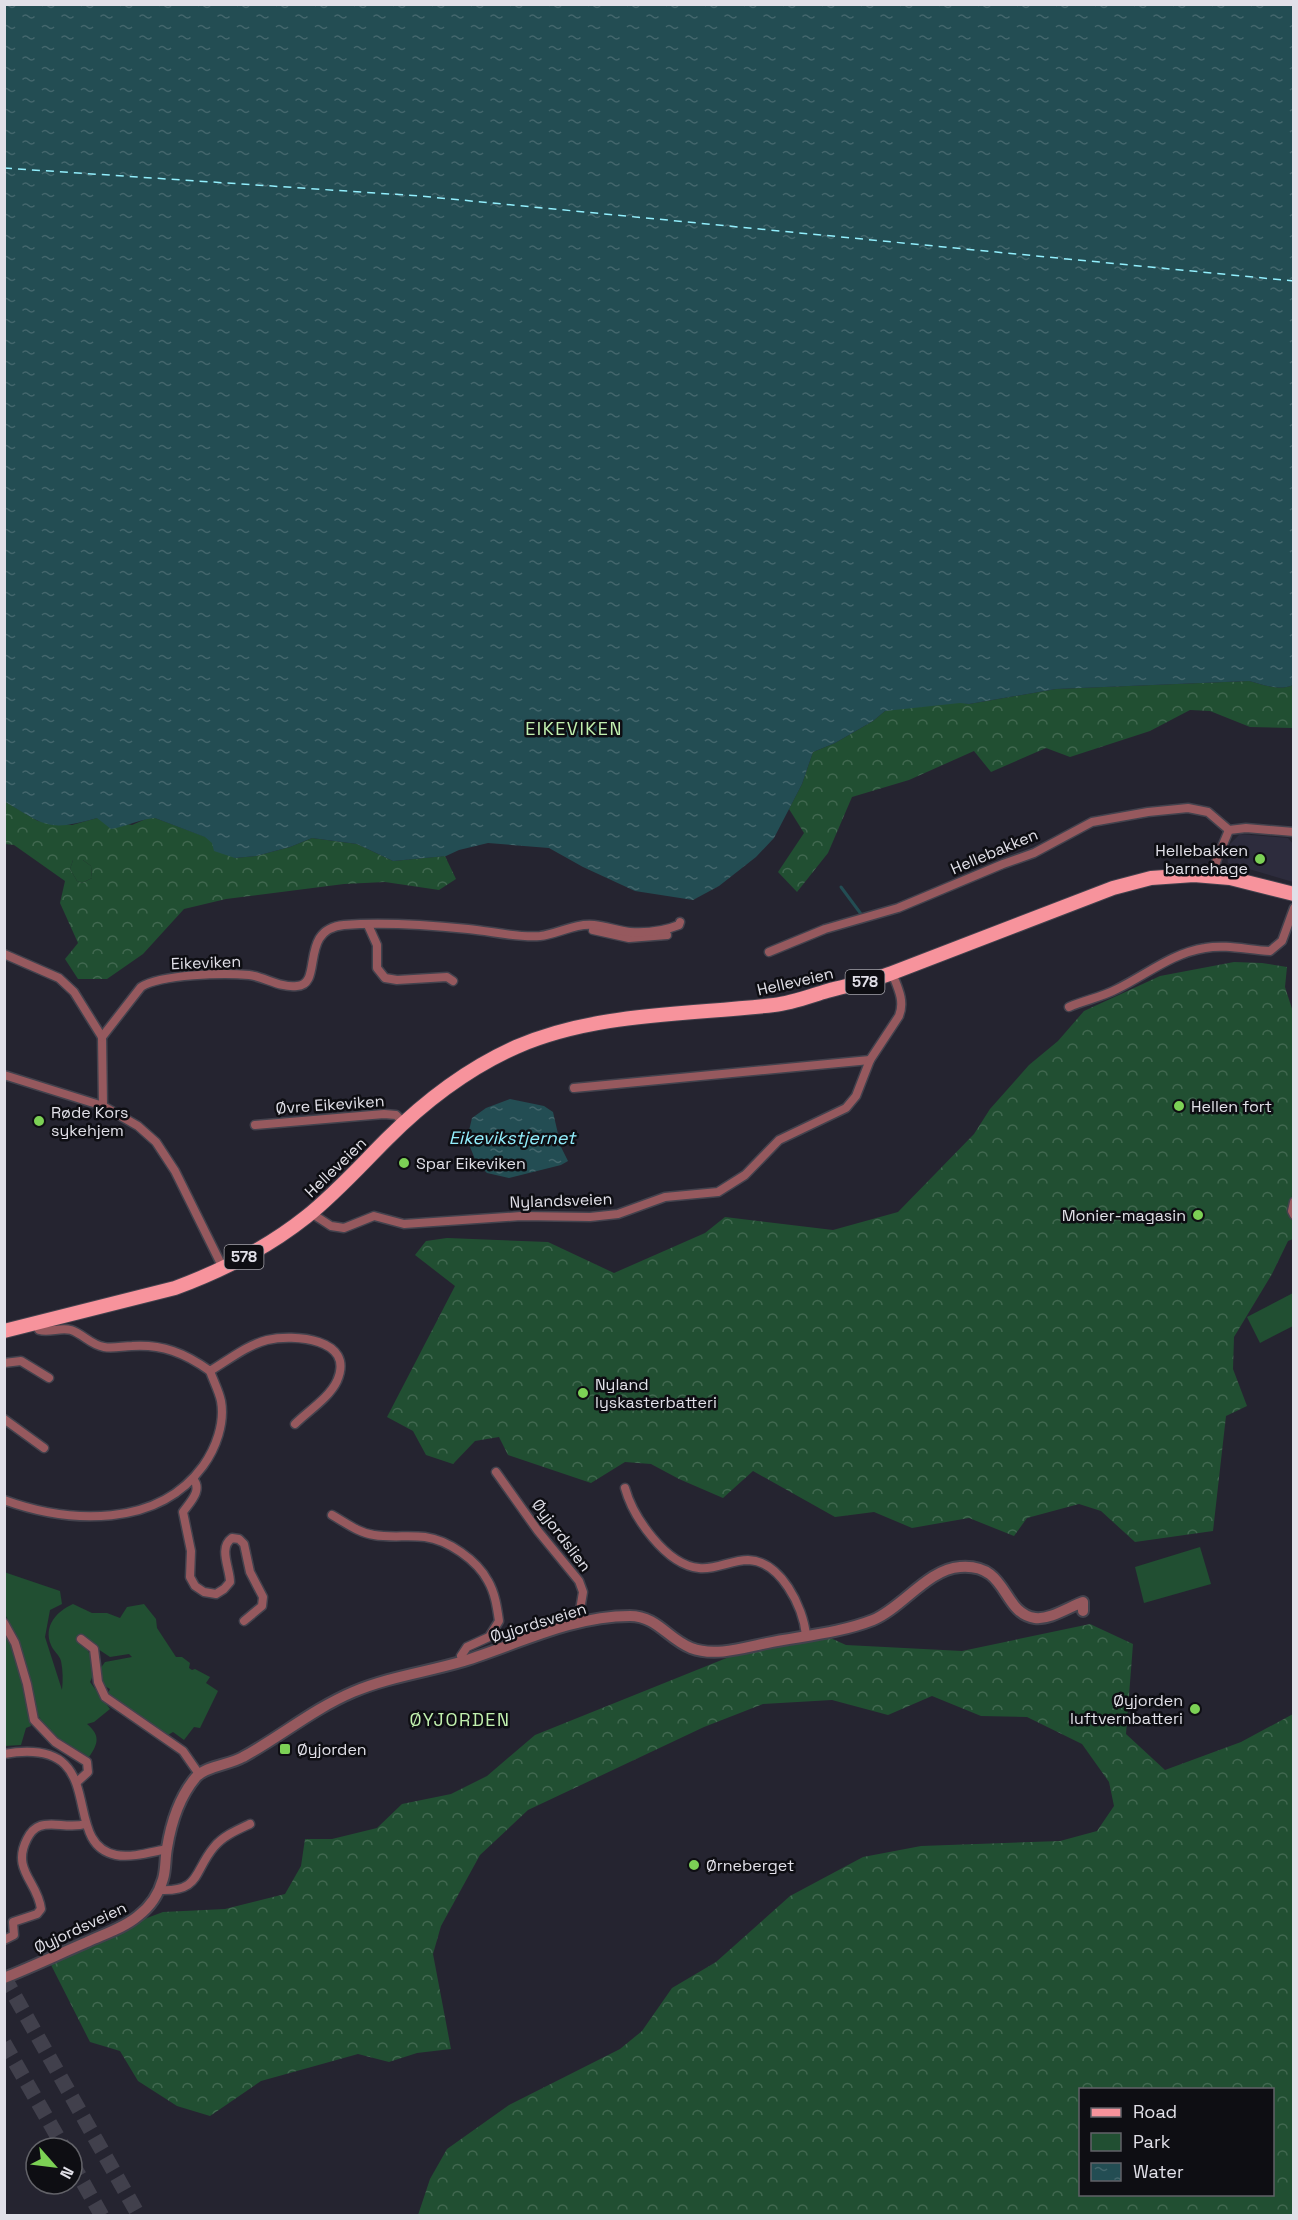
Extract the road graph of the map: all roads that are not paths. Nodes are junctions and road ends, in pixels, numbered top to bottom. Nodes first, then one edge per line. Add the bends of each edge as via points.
1 (1229, 830) junction
2 (1293, 832) edge
3 (1212, 876) junction
4 (1293, 894) edge
5 (1293, 908) edge
6 (680, 922) dead end
7 (368, 925) junction
8 (590, 925) junction
9 (667, 935) dead end
10 (769, 952) dead end
11 (4, 954) edge
12 (892, 973) junction
13 (453, 981) dead end
14 (1069, 1007) dead end
15 (102, 1036) junction
16 (870, 1060) junction
17 (4, 1075) edge
18 (574, 1088) dead end
19 (103, 1106) junction
20 (404, 1123) junction
21 (255, 1125) dead end
22 (1293, 1203) edge
23 (311, 1213) junction
24 (1293, 1215) edge
25 (374, 1216) joint
26 (223, 1268) junction
27 (36, 1324) junction
28 (4, 1331) edge
29 (4, 1363) edge
30 (210, 1371) junction
31 (49, 1378) dead end
32 (4, 1419) edge
33 (295, 1424) dead end
34 (44, 1448) dead end
35 (496, 1472) dead end
36 (193, 1479) junction
37 (625, 1488) dead end
38 (4, 1500) edge
39 (332, 1515) dead end
40 (1083, 1611) dead end
41 (244, 1621) dead end
42 (578, 1622) junction
43 (4, 1623) edge
44 (806, 1635) junction
45 (81, 1639) dead end
46 (464, 1661) junction
47 (4, 1754) edge
48 (199, 1774) junction
49 (77, 1782) junction
50 (86, 1824) junction
51 (250, 1824) dead end
52 (167, 1849) junction
53 (159, 1890) junction
54 (4, 1940) edge
55 (4, 1978) edge

1 - 2 street
1 - 3 street
1 - 10 street, Hellebakken via 1208,812 1188,808 1092,822 1034,853 897,908 825,929
3 - 4 main road, Helleveien / 578
3 - 12 main road, Helleveien / 578 via 1151,878 1113,888
5 - 14 street via 1282,941 1269,951 1232,947 1192,950 1113,991
6 - 8 street, Eikeviken via 674,927 641,932
7 - 8 street, Eikeviken via 434,926 540,936
7 - 13 street via 377,945 377,968 385,978
7 - 15 street, Eikeviken via 335,926 324,932 307,982 300,986 249,975 150,981
8 - 9 street via 593,930 629,938
11 - 15 street via 59,978 74,992
12 - 16 street, Nylandsveien via 902,1009
12 - 20 main road, Helleveien / 578 via 778,1004 622,1020 538,1039 470,1071
15 - 19 street
16 - 18 street
16 - 25 street, Nylandsveien via 856,1096 846,1108 780,1140 745,1174 718,1192 666,1197 605,1216 520,1216 404,1224
17 - 19 street
19 - 26 street via 138,1126 156,1142 175,1171
20 - 21 street, Øvre Eikeviken via 396,1115 384,1114
20 - 23 main road, Helleveien / 578
22 - 24 street
23 - 25 street, Helleveien via 337,1228
23 - 26 main road, Helleveien / 578
26 - 27 main road, Helleveien / 578 via 175,1288
27 - 28 main road, Helleveien / 578
27 - 30 street via 44,1331 72,1330 103,1347 150,1345 171,1349
29 - 31 street via 21,1361
30 - 33 street via 265,1340 293,1336 330,1347 340,1366 337,1380 329,1393
30 - 36 street via 221,1400 222,1419 208,1459
32 - 34 street
35 - 42 street, Øyjordslien via 579,1581 584,1592
36 - 38 street via 162,1502 110,1516 69,1514
36 - 41 street via 197,1489 183,1512 191,1551 190,1576 204,1592 216,1594 224,1589 230,1582 225,1548 232,1538 239,1539 262,1597 262,1606
37 - 44 street via 630,1504 675,1560 706,1568 750,1560 774,1572 794,1596
39 - 46 street via 374,1535 428,1537 460,1552 476,1565 488,1579 499,1621 489,1637 467,1647 461,1656
40 - 44 street, Øyjordsveien via 1083,1602 1035,1618 1015,1606 990,1573 972,1566 956,1567 929,1580 877,1618
42 - 44 street, Øyjordsveien via 642,1617 690,1648 714,1652
42 - 46 street, Øyjordsveien
43 - 49 street via 15,1644 34,1720 55,1742 87,1762 88,1772
45 - 48 street via 94,1649 98,1682 105,1697 183,1751
46 - 48 street, Øyjordsveien via 352,1692 239,1759
47 - 49 street via 32,1751 50,1755 64,1763
48 - 52 street, Øyjordsveien via 177,1811
49 - 50 street
50 - 52 street via 95,1841 113,1854
50 - 54 street via 43,1825 30,1833 22,1864 41,1909 13,1922 14,1935
51 - 53 street via 219,1841 192,1882 172,1891
52 - 53 street, Øyjordsveien
53 - 55 street, Øyjordsveien via 147,1908 130,1922

